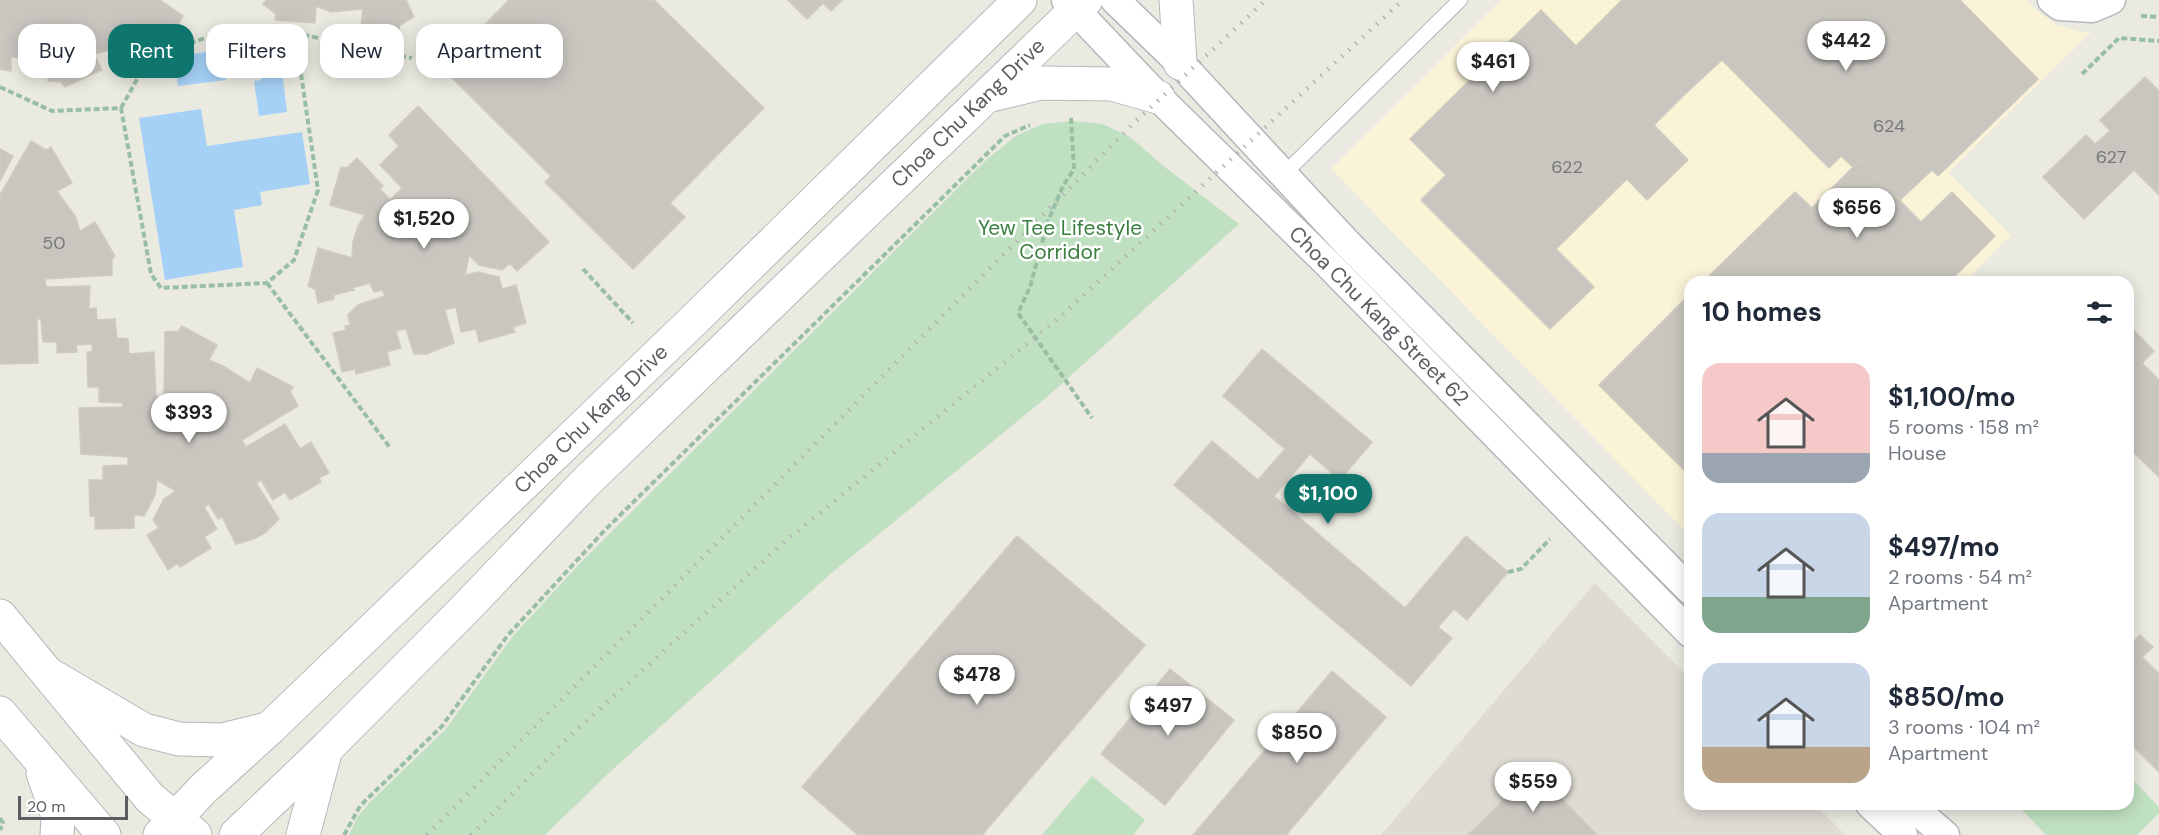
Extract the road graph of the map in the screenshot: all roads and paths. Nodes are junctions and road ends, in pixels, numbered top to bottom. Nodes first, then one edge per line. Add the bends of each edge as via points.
1 (1020, 0) edge
2 (1115, 0) edge
3 (1176, 0) edge
4 (1460, 0) edge
5 (2052, 0) edge
6 (2111, 0) edge
7 (1076, 3) edge
8 (308, 36) edge
9 (206, 38) edge
10 (2159, 41) edge
11 (412, 58) dead end
12 (1180, 63) junction
13 (2082, 74) dead end
14 (302, 78) edge
15 (0, 87) edge
16 (985, 96) junction
17 (1158, 97) junction
18 (121, 108) junction
19 (1061, 117) dead end
20 (1032, 124) dead end
21 (1283, 175) junction
22 (583, 269) dead end
23 (267, 283) junction
24 (633, 323) dead end
25 (1092, 418) dead end
26 (391, 449) dead end
27 (1555, 534) dead end
28 (1508, 572) dead end
29 (1684, 584) edge
30 (0, 616) edge
31 (1684, 627) edge
32 (52, 676) junction
33 (0, 713) edge
34 (270, 728) junction
35 (326, 749) junction
36 (38, 758) junction
37 (1876, 810) edge
38 (1916, 810) edge
39 (0, 818) edge
40 (0, 830) edge
41 (176, 830) edge
42 (57, 835) edge
43 (104, 835) edge
44 (236, 835) edge
45 (303, 835) edge
46 (344, 835) edge
47 (1903, 835) edge
48 (1945, 835) edge

1 - 34 main road, Choa Chu Kang Drive
2 - 12 street, Choa Chu Kang Street 62
3 - 12 main road
4 - 21 lane
5 - 6 street via 2060,6 2092,8
7 - 16 main road, Choa Chu Kang Drive
7 - 17 street, Choa Chu Kang Street 62
8 - 11 path
9 - 18 path via 145,65
10 - 13 path via 2119,38
12 - 21 street, Choa Chu Kang Street 62
14 - 23 path via 318,190 294,260
15 - 18 path via 52,111
16 - 17 main road via 1041,83 1112,84
16 - 35 main road, Choa Chu Kang Drive via 586,482
17 - 31 street, Choa Chu Kang Street 62
18 - 23 path via 151,274 161,288
19 - 25 path via 1071,116 1074,169 1048,221 1030,287 1018,313
20 - 46 path via 1005,136 605,530 508,635 442,726 360,806
21 - 29 street, Choa Chu Kang Street 62
22 - 24 path
23 - 26 path
27 - 28 path via 1521,569
30 - 32 main road
32 - 34 main road via 144,730 179,739 222,740
32 - 41 main road
33 - 36 main road
34 - 41 main road, Choa Chu Kang Drive via 202,789
35 - 44 main road, Choa Chu Kang Drive
35 - 45 main road
36 - 42 main road via 58,816
36 - 43 main road
37 - 47 street
38 - 48 street
39 - 40 path

